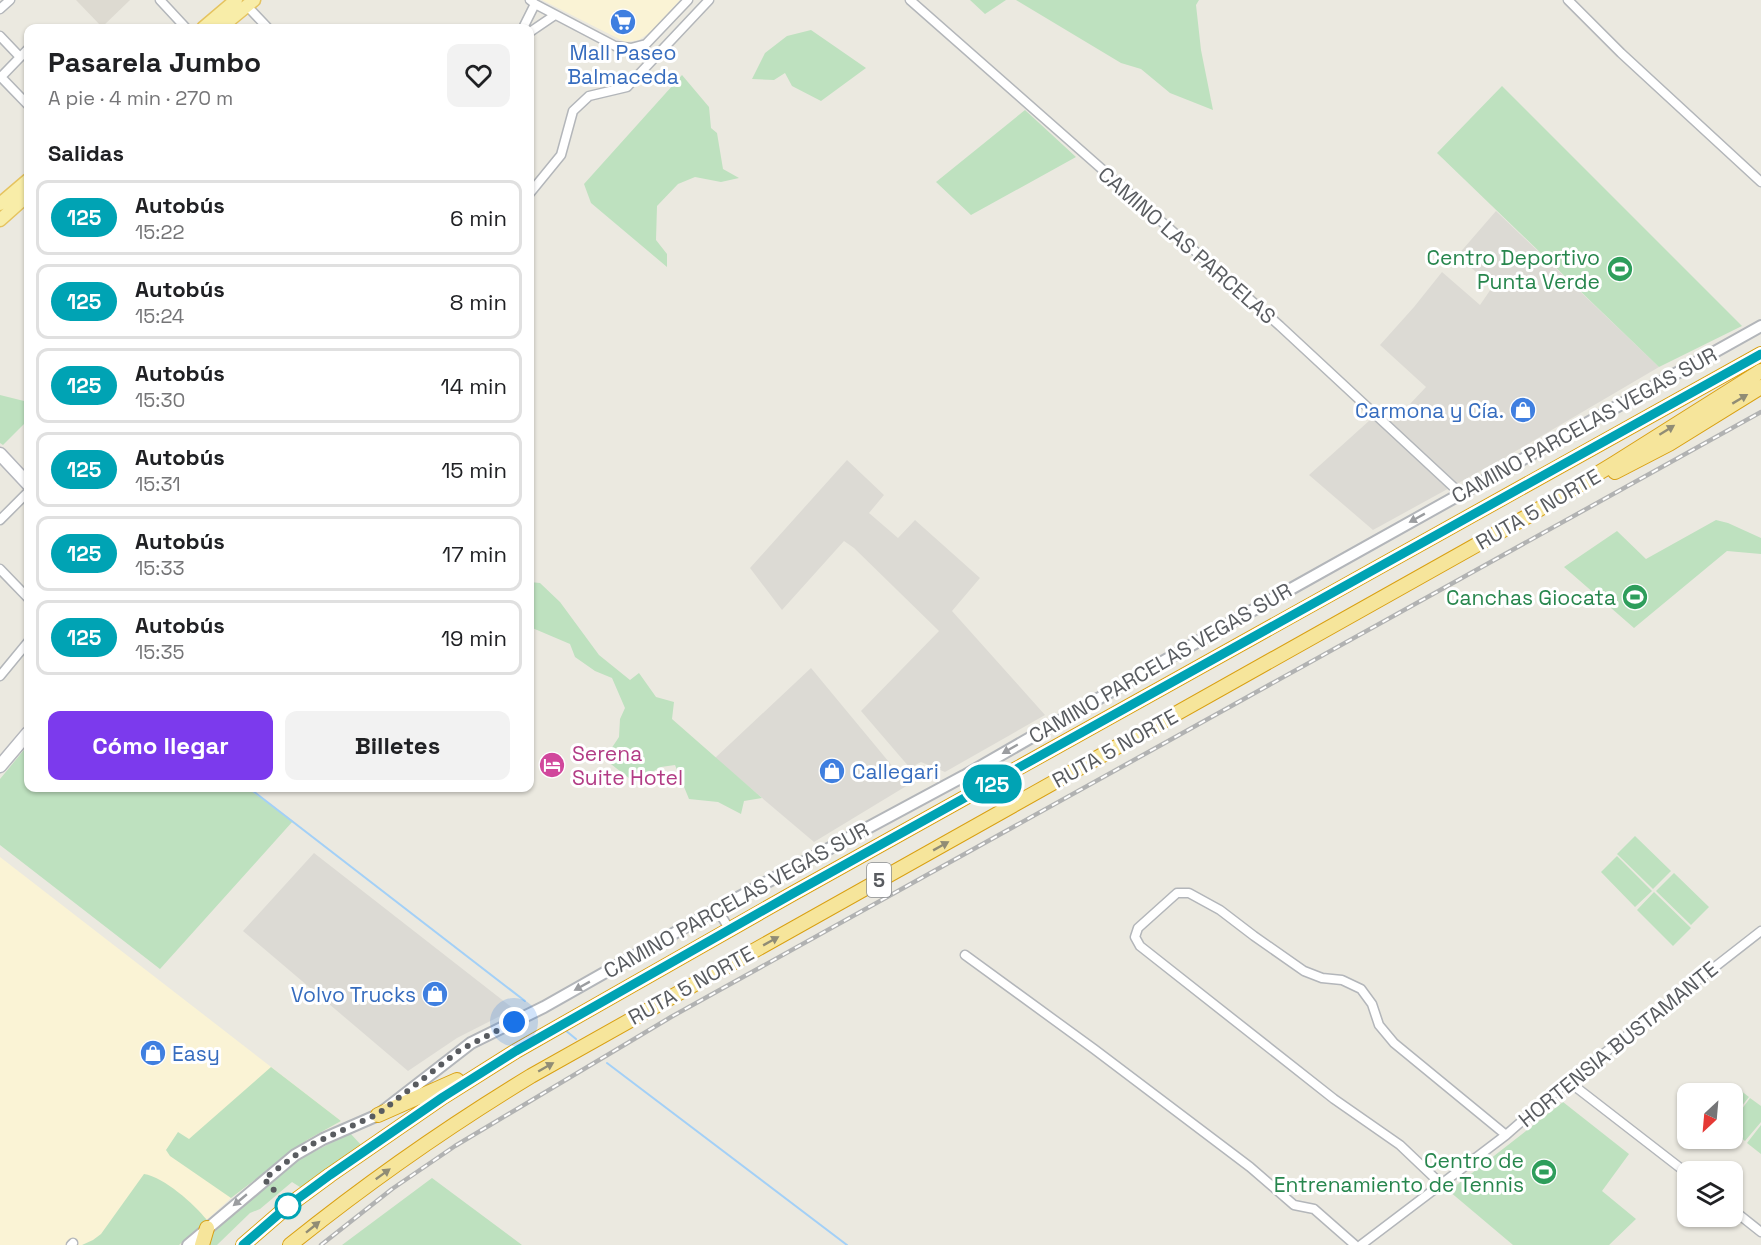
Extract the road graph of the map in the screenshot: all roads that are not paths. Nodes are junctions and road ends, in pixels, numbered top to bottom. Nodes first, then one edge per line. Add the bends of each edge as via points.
1 (10, 0) edge
2 (160, 0) edge
3 (688, 0) edge
4 (709, 0) edge
5 (910, 0) edge
6 (1568, 0) edge
7 (246, 2) edge
8 (533, 2) edge
9 (0, 9) edge
10 (555, 15) junction
11 (182, 24) edge
12 (210, 24) edge
13 (224, 24) edge
14 (265, 24) edge
15 (525, 24) edge
16 (534, 29) edge
17 (0, 36) edge
18 (24, 53) edge
19 (20, 57) junction
20 (24, 101) edge
21 (1761, 182) edge
22 (24, 183) edge
23 (534, 188) edge
24 (24, 198) edge
25 (2, 200) edge
26 (0, 218) edge
27 (1761, 326) edge
28 (1761, 347) edge
29 (1761, 354) edge
30 (1761, 371) edge
31 (1708, 384) junction
32 (1761, 387) edge
33 (0, 454) edge
34 (24, 480) edge
35 (1461, 494) junction
36 (24, 496) edge
37 (1528, 516) junction
38 (0, 520) edge
39 (0, 569) edge
40 (24, 594) edge
41 (24, 647) edge
42 (1, 673) edge
43 (24, 737) edge
44 (1, 761) edge
45 (717, 909) junction
46 (730, 930) junction
47 (1761, 931) edge
48 (965, 955) dead end
49 (492, 1065) junction
50 (1568, 1081) junction
51 (378, 1114) junction
52 (1506, 1135) junction
53 (1677, 1165) edge
54 (1441, 1184) junction
55 (1743, 1218) edge
56 (207, 1228) junction
57 (1761, 1232) edge
58 (188, 1245) edge
59 (202, 1245) edge
60 (243, 1245) edge
61 (290, 1245) edge
62 (1355, 1245) edge
63 (1361, 1245) edge

1 - 9 street
2 - 11 street
3 - 10 street via 646,44 631,48 615,46
4 - 23 street via 627,87 589,96 573,111 561,155
5 - 35 street, CAMINO LAS PARCELAS via 1280,326
6 - 21 street
7 - 12 main road
7 - 13 main road
7 - 14 street
8 - 10 street
8 - 15 street
10 - 16 street
17 - 19 street
18 - 19 street
19 - 20 street via 1,77
22 - 25 main road
24 - 26 main road
25 - 26 main road via 5,210
27 - 35 street, CAMINO PARCELAS VEGAS SUR
28 - 31 highway
29 - 31 highway, RUTA 5 NORTE / 5
37 -> 30 highway, RUTA 5 NORTE / 5
31 - 46 highway, RUTA 5 NORTE / 5
37 -> 32 highway via 1669,444
33 - 34 main road
35 -> 45 street, CAMINO PARCELAS VEGAS SUR via 964,776
36 - 38 street
61 -> 37 highway, RUTA 5 NORTE / 5 via 415,1151 551,1064
39 - 40 street
41 - 42 street
43 - 44 main road
45 - 46 street
45 -> 51 street, CAMINO PARCELAS VEGAS SUR via 544,1007 471,1043
46 - 49 highway, RUTA 5 NORTE / 5
47 - 50 street, HORTENSIA BUSTAMANTE
48 - 62 street via 1095,1049 1294,1205 1314,1209
49 - 51 highway
49 - 60 highway, RUTA 5 NORTE / 5 via 330,1175
50 - 52 street, HORTENSIA BUSTAMANTE
50 - 53 street
51 -> 56 street, CAMINO PARCELAS VEGAS SUR via 295,1155
52 - 54 street, HORTENSIA BUSTAMANTE
52 - 54 street via 1394,1042 1379,1025 1368,997 1355,985 1304,971 1190,893 1177,893 1138,928 1135,937 1140,946 1334,1099 1400,1145
54 - 63 street, HORTENSIA BUSTAMANTE
55 - 57 street
56 - 58 street, CAMINO PARCELAS VEGAS SUR
56 - 59 highway

